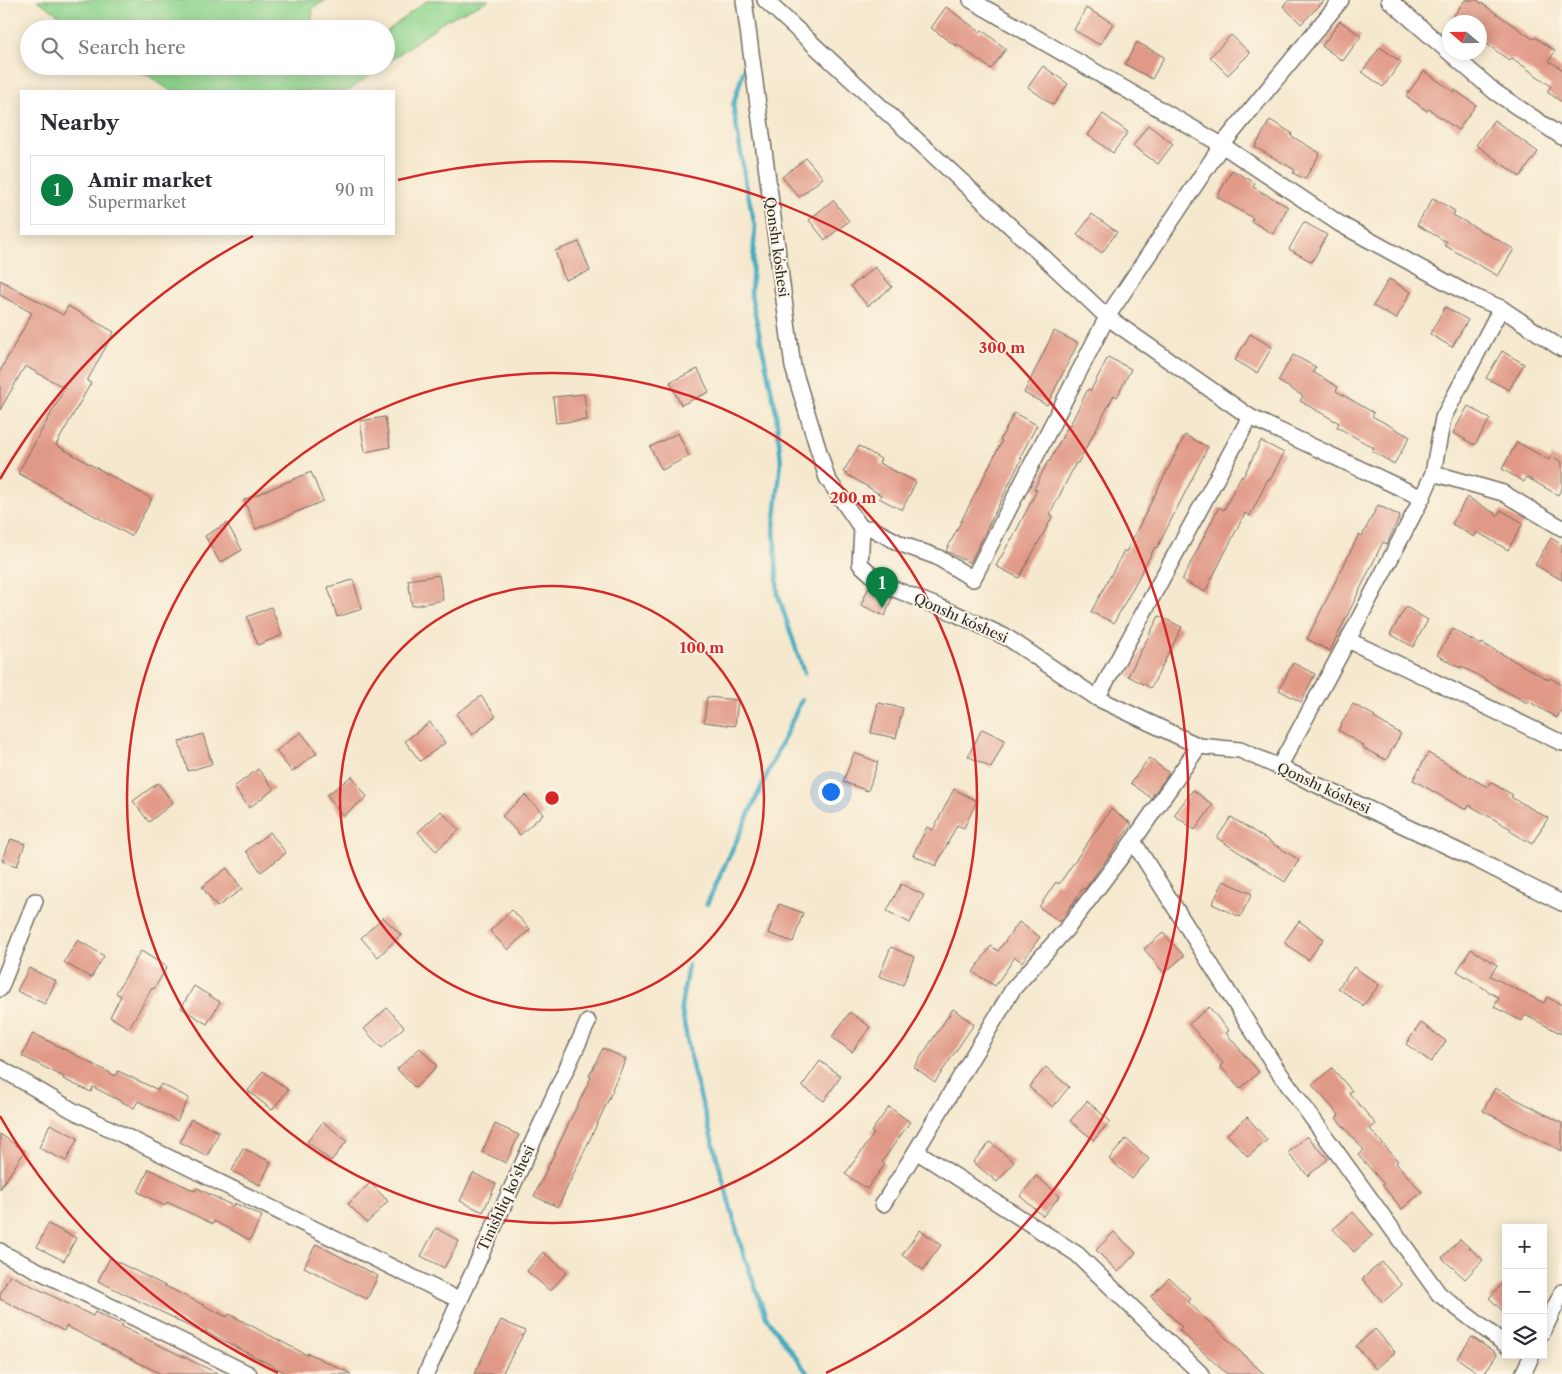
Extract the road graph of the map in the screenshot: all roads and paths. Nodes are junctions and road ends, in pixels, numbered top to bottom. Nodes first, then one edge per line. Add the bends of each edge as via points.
1 (744, 0) edge
2 (765, 0) edge
3 (971, 0) edge
4 (1341, 0) edge
5 (1389, 0) edge
6 (1562, 137) edge
7 (1222, 145) junction
8 (1501, 308) junction
9 (1107, 317) junction
10 (1562, 349) edge
11 (1250, 417) junction
12 (1433, 473) junction
13 (1422, 498) junction
14 (1562, 528) edge
15 (862, 529) junction
16 (1348, 640) junction
17 (1098, 698) junction
18 (1562, 743) edge
19 (1199, 746) junction
20 (1279, 767) junction
21 (1134, 841) junction
22 (35, 901) dead end
23 (1562, 903) edge
24 (0, 989) edge
25 (588, 1022) dead end
26 (0, 1068) edge
27 (916, 1151) junction
28 (883, 1204) dead end
29 (0, 1251) edge
30 (1562, 1292) edge
31 (458, 1300) junction
32 (1547, 1324) edge
33 (1502, 1342) edge
34 (249, 1374) edge
35 (426, 1374) edge
36 (1201, 1374) edge

1 - 15 street, Qonshı kóshesi via 793,367 827,478
2 - 9 street
3 - 7 street
4 - 7 street
5 - 6 street via 1495,92
7 - 8 street via 1340,224 1470,295
7 - 9 street
8 - 10 street
8 - 12 street via 1443,418
9 - 11 street
9 - 15 street via 972,579 937,558 871,528
11 - 13 street
11 - 17 street
12 - 13 street
12 - 14 street via 1503,493
13 - 16 street
15 - 17 street, Qonshı kóshesi via 860,564 882,584 1008,638
16 - 18 street
16 - 20 street
17 - 19 street, Qonshı kóshesi
19 - 20 street, Qonshı kóshesi via 1240,750
19 - 21 street
20 - 23 street, Qonshı kóshesi
21 - 27 street via 1069,926 1013,989
21 - 33 street via 1276,1068 1433,1286
22 - 24 street
25 - 31 street, Tinishliq ko'shesi
26 - 31 street via 72,1110
27 - 28 street
27 - 36 street via 1078,1254
29 - 34 street
30 - 32 street
31 - 35 street, Tinishliq ko'shesi

